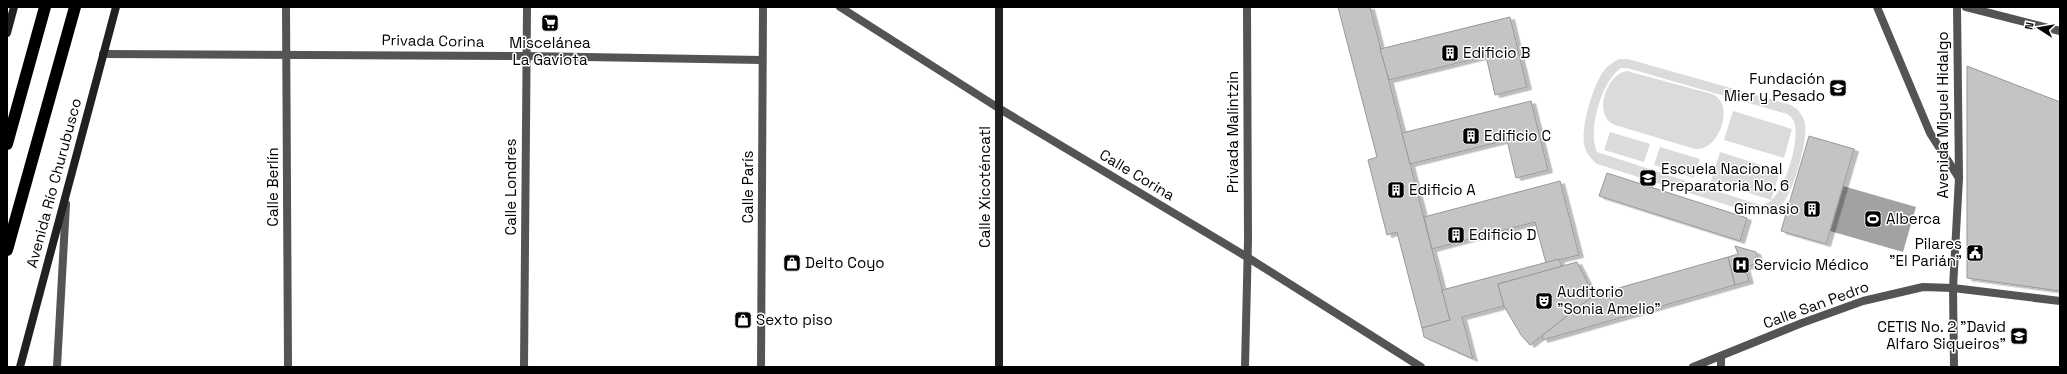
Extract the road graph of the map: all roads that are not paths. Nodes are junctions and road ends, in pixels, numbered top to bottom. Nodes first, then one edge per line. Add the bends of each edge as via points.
1 (14, 7) edge
2 (45, 7) edge
3 (74, 7) edge
4 (116, 7) edge
5 (286, 7) edge
6 (527, 7) edge
7 (763, 7) edge
8 (840, 7) edge
9 (999, 7) edge
10 (1247, 7) edge
11 (1877, 7) edge
12 (1957, 7) edge
13 (1966, 7) edge
14 (2060, 32) edge
15 (7, 33) edge
16 (103, 54) junction
17 (286, 54) junction
18 (526, 56) junction
19 (762, 60) junction
20 (1000, 109) junction
21 (7, 144) edge
22 (1959, 178) junction
23 (66, 191) junction
24 (7, 250) edge
25 (1247, 257) junction
26 (1953, 288) junction
27 (2060, 301) edge
28 (1721, 356) junction
29 (20, 367) edge
30 (57, 367) edge
31 (288, 367) edge
32 (524, 367) edge
33 (761, 367) edge
34 (999, 367) edge
35 (1246, 367) edge
36 (1421, 367) edge
37 (1692, 367) edge
38 (1721, 367) edge
39 (1954, 367) edge

1 - 15 main road
2 - 21 highway
3 - 24 highway
4 - 16 main road, Avenida Río Churubusco
5 - 17 street, Calle Berlín
6 - 18 street, Calle Londres
7 - 19 street, Calle París
8 - 20 street, Calle Corina
9 - 20 main road, Calle Xicoténcatl
10 - 25 street, Privada Malintzin
11 - 22 street via 1930,134
12 - 22 street, Avenida Miguel Hidalgo
13 - 14 street
16 - 17 street, Privada Corina
16 - 23 main road, Avenida Río Churubusco
17 - 18 street, Privada Corina
17 - 31 street, Calle Berlín
18 - 19 street, Privada Corina
18 - 32 street, Calle Londres
19 - 33 street, Calle París
20 - 25 street, Calle Corina
20 - 34 main road, Calle Xicoténcatl
22 - 26 street, Avenida Miguel Hidalgo
23 - 29 main road, Avenida Río Churubusco
23 - 30 street
25 - 35 street, Privada Malintzin
25 - 36 street, Calle Corina
26 - 27 street, Calle San Pedro
26 - 28 street, Calle San Pedro via 1924,287 1863,301
26 - 39 street, Avenida Miguel Hidalgo
28 - 37 street, Calle San Pedro
28 - 38 street

